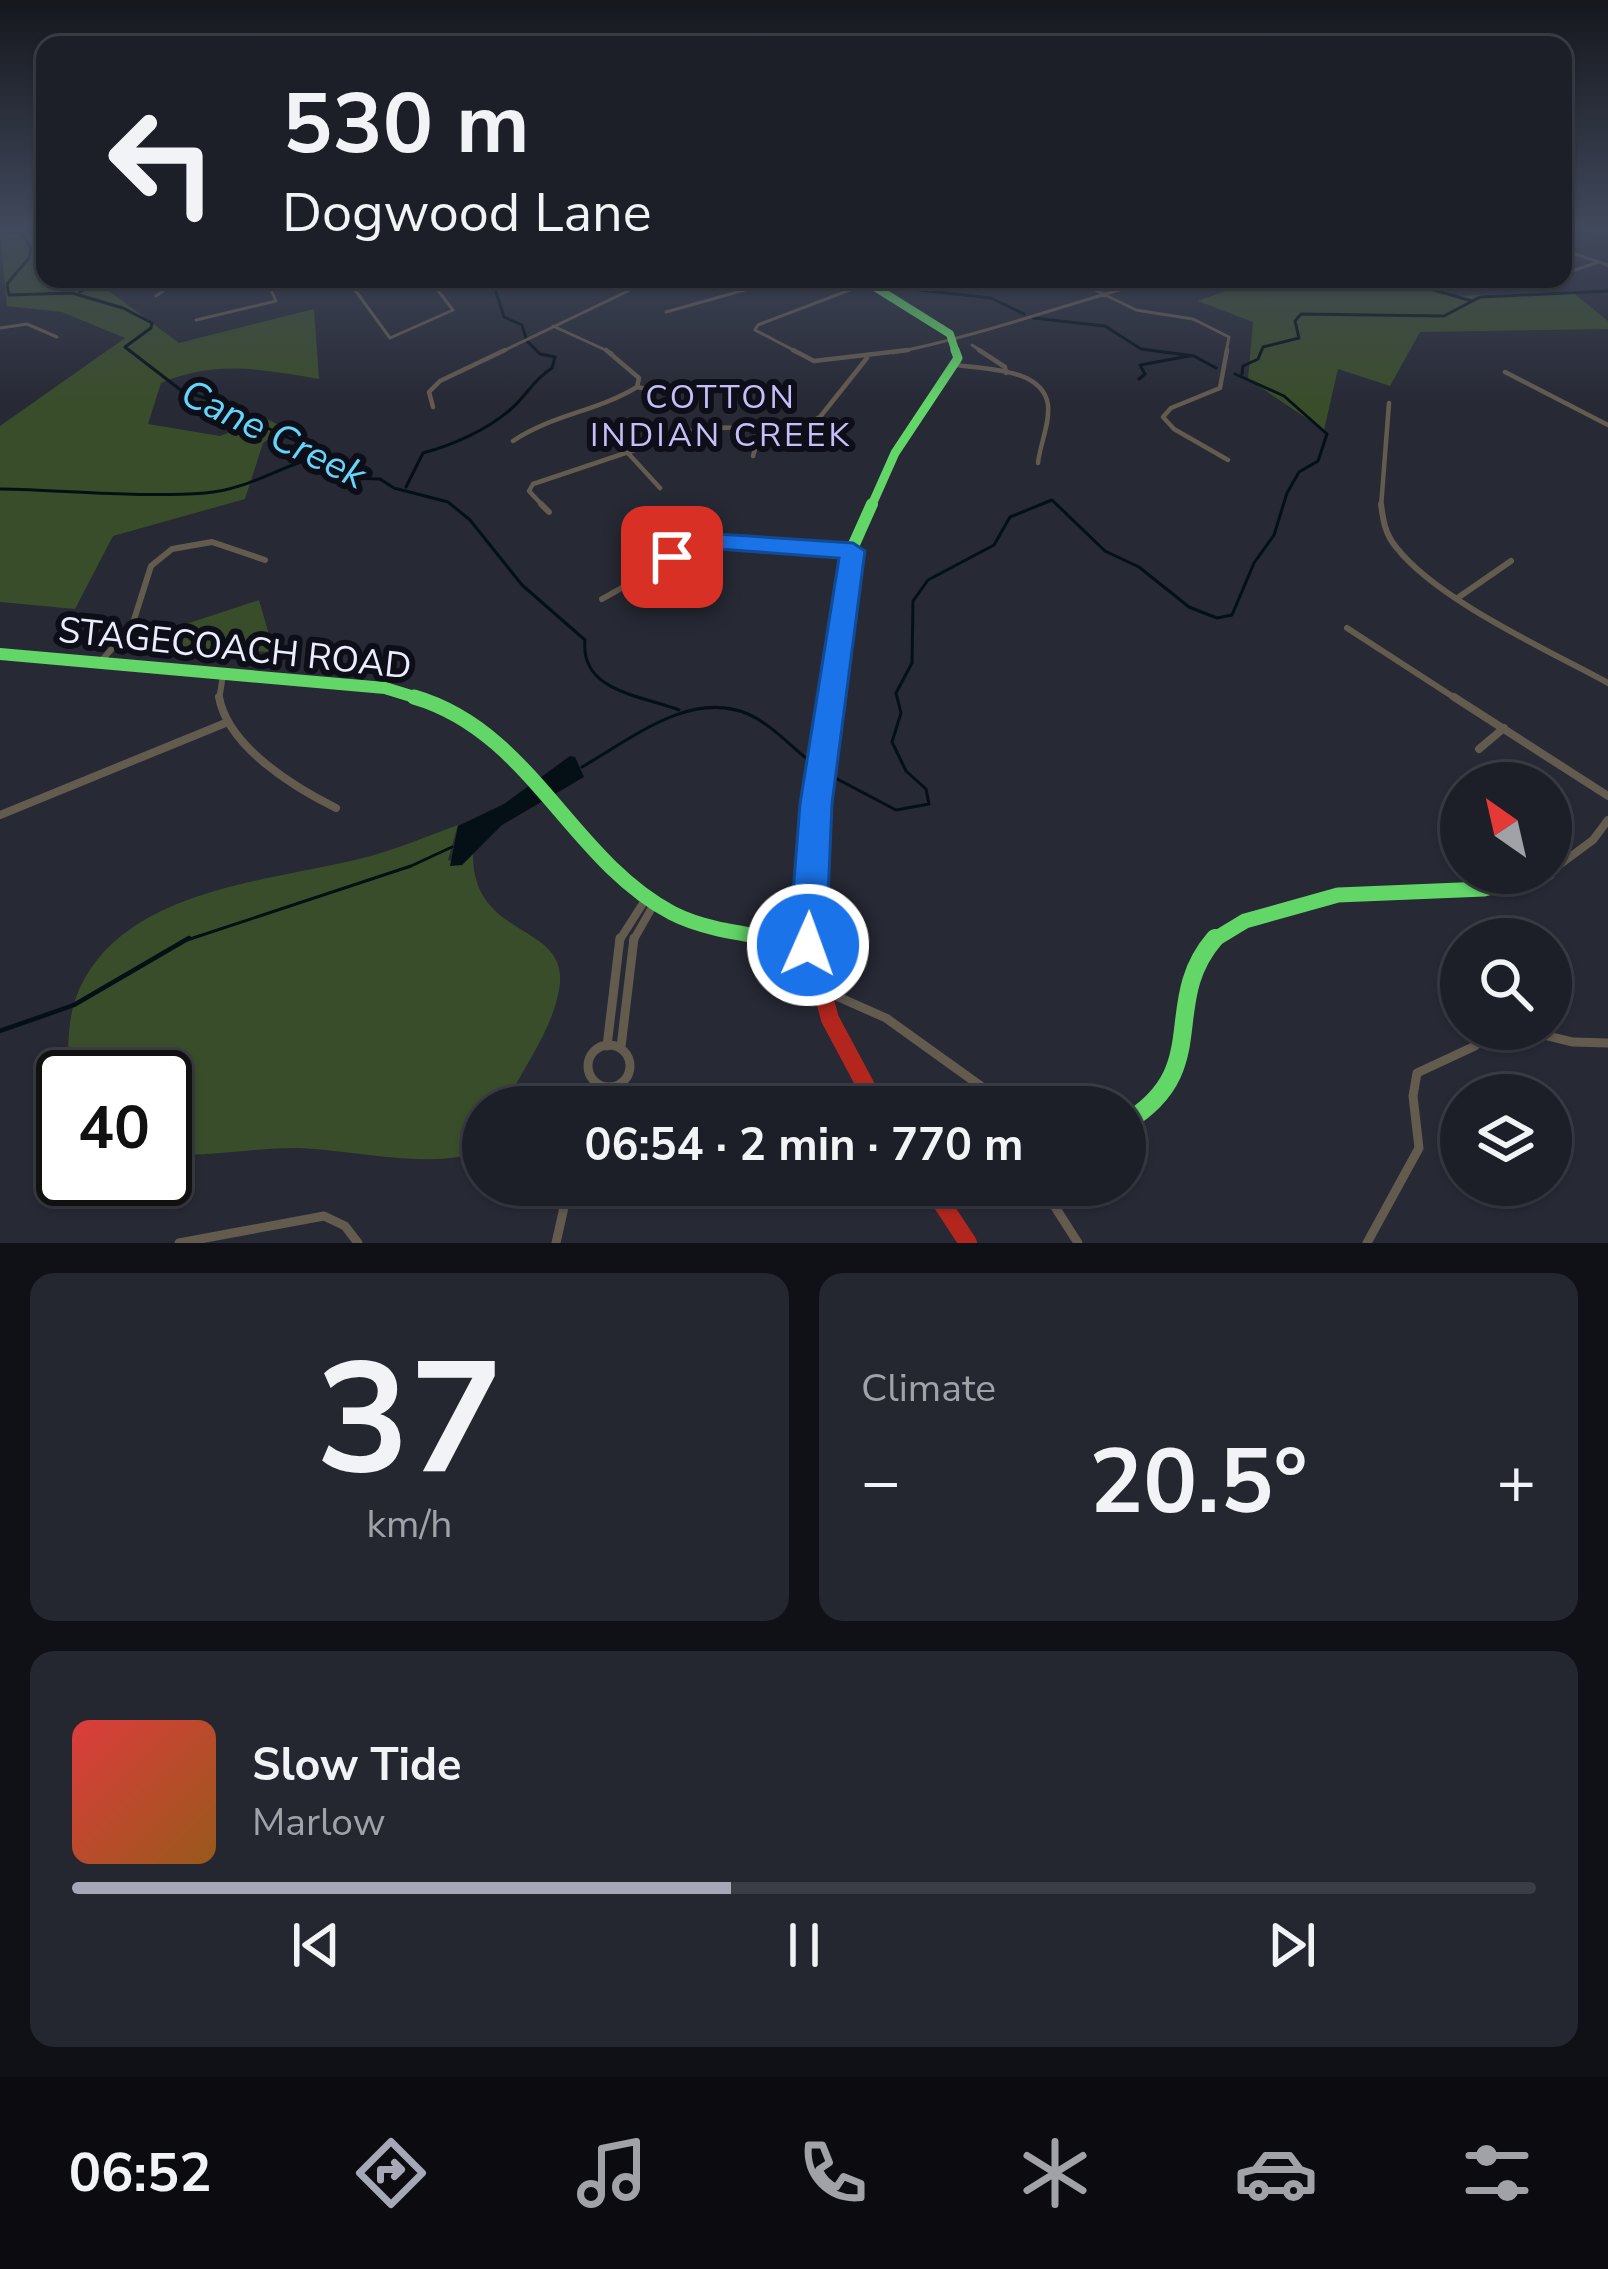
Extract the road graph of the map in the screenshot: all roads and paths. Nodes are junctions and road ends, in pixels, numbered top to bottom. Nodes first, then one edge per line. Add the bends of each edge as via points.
1 (167, 288) edge
2 (270, 288) edge
3 (354, 288) edge
4 (436, 288) edge
5 (634, 288) edge
6 (752, 288) edge
7 (848, 288) edge
8 (877, 288) edge
9 (1092, 288) edge
10 (1132, 288) edge
11 (156, 296) dead end
12 (1108, 296) junction
13 (666, 312) dead end
14 (196, 320) dead end
15 (553, 326) junction
16 (0, 328) edge
17 (57, 337) dead end
18 (954, 342) junction
19 (972, 345) dead end
20 (868, 358) junction
21 (956, 365) junction
22 (1504, 372) dead end
23 (1006, 373) junction
24 (637, 387) junction
25 (658, 391) dead end
26 (1389, 403) dead end
27 (433, 407) dead end
28 (1608, 425) edge
29 (761, 429) junction
30 (514, 441) dead end
31 (627, 452) junction
32 (753, 456) dead end
33 (1228, 460) dead end
34 (1039, 463) dead end
35 (660, 488) dead end
36 (549, 512) dead end
37 (853, 551) junction
38 (265, 560) dead end
39 (1510, 561) dead end
40 (1460, 596) junction
41 (602, 599) dead end
42 (1347, 628) dead end
43 (0, 654) edge
44 (102, 660) junction
45 (223, 675) junction
46 (1608, 683) edge
47 (228, 722) junction
48 (1504, 728) junction
49 (1479, 749) dead end
50 (1608, 796) edge
51 (335, 808) dead end
52 (0, 814) edge
53 (1608, 820) edge
54 (1572, 855) edge
55 (1440, 893) edge
56 (1452, 894) edge
57 (1498, 894) edge
58 (651, 899) junction
59 (808, 945) junction
60 (1572, 1042) edge
61 (1608, 1043) edge
62 (607, 1046) junction
63 (621, 1047) junction
64 (1466, 1050) edge
65 (601, 1086) joint
66 (866, 1086) edge
67 (980, 1086) edge
68 (1146, 1111) edge
69 (564, 1206) edge
70 (944, 1206) edge
71 (1054, 1206) edge
72 (178, 1243) edge
73 (358, 1243) edge
74 (556, 1243) edge
75 (968, 1243) edge
76 (1078, 1243) edge
77 (1367, 1243) edge

1 - 11 street
2 - 14 street via 276,301
3 - 4 street via 390,338 453,310
5 - 15 street
6 - 13 street
7 - 20 street via 754,327 823,362
8 - 18 street
9 - 12 street
10 - 12 street
12 - 18 street
12 - 33 street via 1136,310 1196,320 1229,338 1221,387 1163,417
15 - 24 street via 627,361
15 - 27 street via 431,387
16 - 17 street via 27,324
18 - 20 street
18 - 21 street
19 - 23 street
20 - 29 street via 812,422
21 - 23 street
21 - 37 street via 896,453
22 - 28 street
23 - 34 street via 1048,400
24 - 25 street
24 - 30 street
26 - 40 street via 1386,534 1418,569
29 - 31 street via 700,428
29 - 32 street
31 - 35 street
31 - 36 street via 532,484
37 - 41 street via 702,544
37 - 59 street via 816,804
38 - 44 street via 212,542 163,555 151,566 132,626
39 - 40 street
40 - 46 street
42 - 48 street
43 - 44 street, STAGECOACH ROAD
44 - 45 street, STAGECOACH ROAD
45 - 47 street via 220,705
45 - 58 street, STAGECOACH ROAD via 385,688 474,721 604,861
47 - 51 street
47 - 52 street
48 - 49 street
48 - 50 street
53 - 54 street
55 - 68 street via 1373,890 1217,935 1198,957 1175,1078
56 - 57 street
58 - 59 street, STAGECOACH ROAD via 705,926
58 - 62 street via 615,941 616,1015
58 - 63 street via 627,948 630,1007
59 - 66 street via 830,1019
59 - 67 street via 835,995 886,1018
60 - 61 street
62 - 63 street
62 - 65 street via 589,1068
63 - 65 street via 627,1073
64 - 77 street via 1417,1072 1419,1148
69 - 74 street
70 - 75 street
71 - 76 street
72 - 73 street via 318,1216 339,1222

